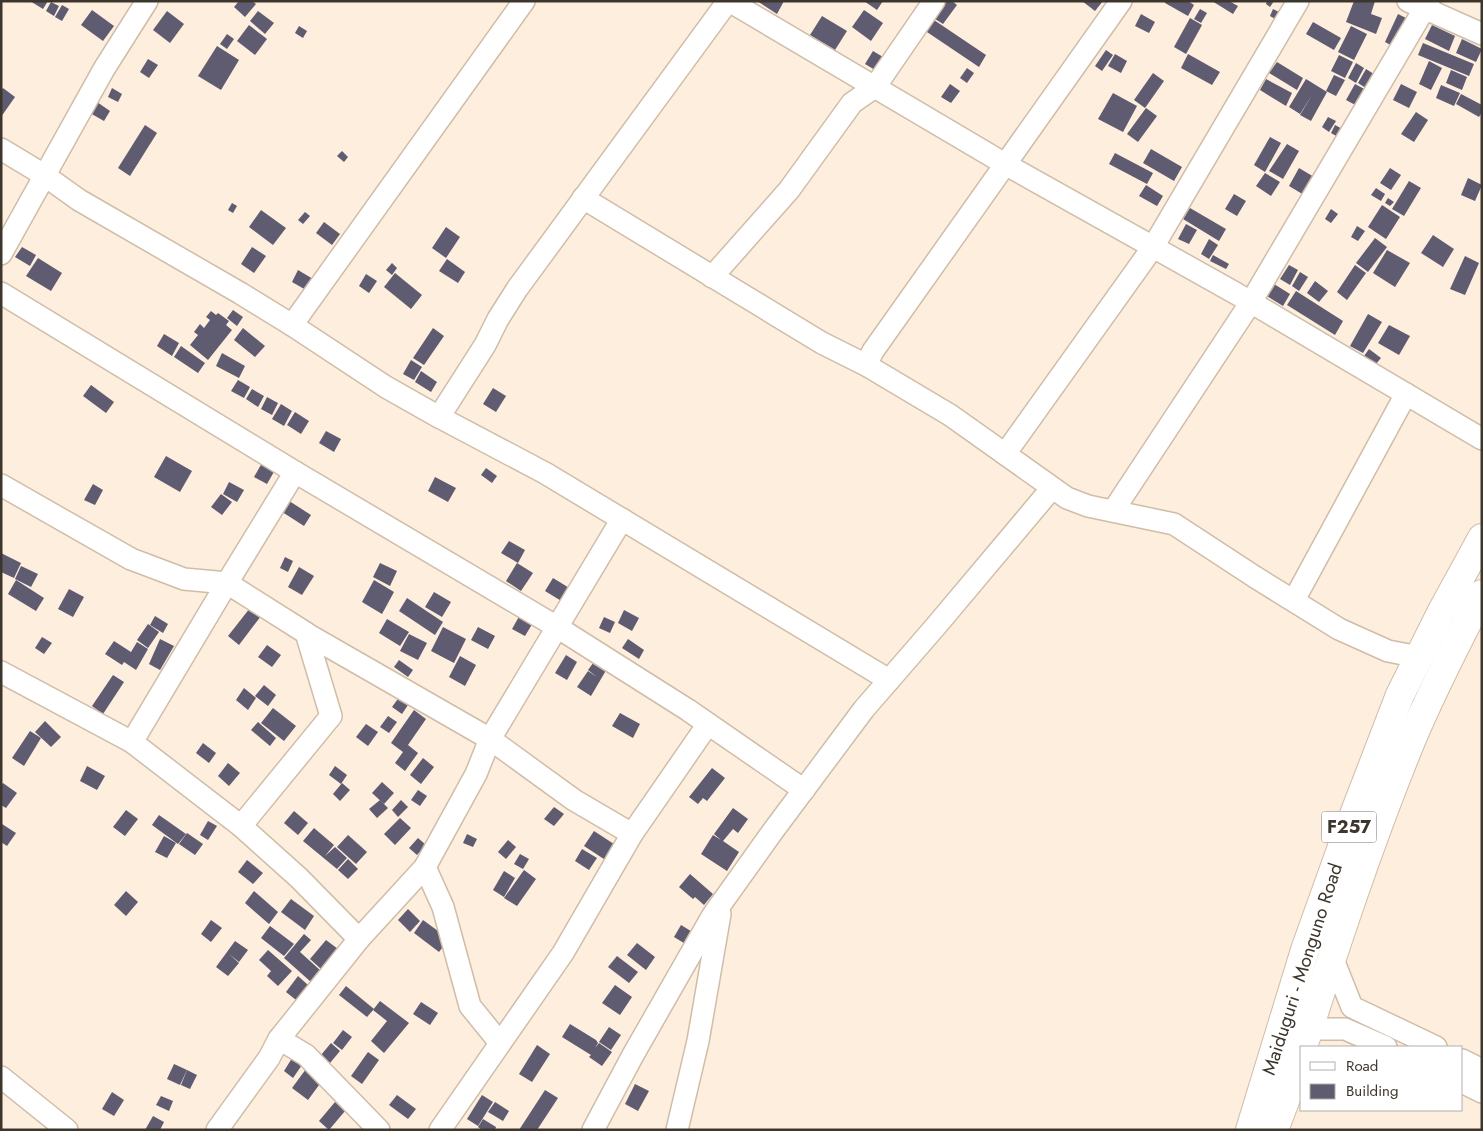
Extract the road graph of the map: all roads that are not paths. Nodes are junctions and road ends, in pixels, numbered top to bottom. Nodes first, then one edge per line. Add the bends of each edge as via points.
1 (146, 1) edge
2 (524, 1) edge
3 (729, 1) edge
4 (934, 1) edge
5 (1121, 1) edge
6 (1298, 1) edge
7 (1421, 4) edge
8 (1482, 34) edge
9 (875, 87) junction
10 (1, 149) edge
11 (1005, 164) junction
12 (44, 175) junction
13 (583, 198) junction
14 (1153, 247) junction
15 (1, 254) edge
16 (712, 277) junction
17 (1, 293) edge
18 (1251, 302) junction
19 (292, 325) junction
20 (866, 365) junction
21 (1406, 394) junction
22 (439, 417) junction
23 (1482, 439) edge
24 (1005, 454) junction
25 (295, 472) junction
26 (1, 485) edge
27 (1052, 488) junction
28 (1113, 511) junction
29 (622, 519) junction
30 (1482, 538) edge
31 (227, 583) junction
32 (1482, 594) edge
33 (1294, 600) junction
34 (557, 627) junction
35 (307, 634) junction
36 (1419, 656) junction
37 (1, 672) edge
38 (888, 680) junction
39 (708, 724) junction
40 (490, 739) junction
41 (132, 742) junction
42 (804, 790) junction
43 (240, 826) junction
44 (632, 834) junction
45 (425, 867) junction
46 (724, 901) junction
47 (359, 939) junction
48 (1332, 958) junction
49 (279, 1039) junction
50 (1305, 1042) edge
51 (500, 1043) junction
52 (1384, 1046) edge
53 (1434, 1046) edge
54 (1300, 1056) edge
55 (1463, 1060) edge
56 (1482, 1070) edge
57 (1, 1078) edge
58 (1463, 1082) edge
59 (1482, 1092) edge
60 (67, 1130) edge
61 (217, 1130) edge
62 (379, 1130) edge
63 (440, 1130) edge
64 (593, 1130) edge
65 (677, 1130) edge
66 (1250, 1130) edge
67 (1274, 1130) edge

1 - 12 street
2 - 19 street
3 - 9 street
3 - 13 street
4 - 9 street
5 - 11 street
6 - 14 street
7 - 8 street
7 - 18 street
9 - 11 street
9 - 16 street via 852,103 789,190
10 - 12 street
11 - 14 street
11 - 20 street
12 - 15 street
12 - 19 street via 79,200
13 - 16 street
13 - 22 street via 516,289
14 - 18 street
14 - 24 street
16 - 20 street via 822,343
17 - 25 street
18 - 21 street
18 - 28 street
19 - 22 street via 386,387
20 - 24 street via 950,415
21 - 23 street
21 - 33 street
22 - 29 street via 545,473
24 - 27 street
25 - 31 street
25 - 34 street
26 - 31 street via 131,559 184,579
27 - 28 street via 1088,506
27 - 38 street
28 - 33 street via 1174,524
29 - 34 street
29 - 38 street
30 - 36 main road, Maiduguri - Monguno Road / F257
31 - 35 street
31 - 41 street
32 - 48 main road, Maiduguri - Monguno Road / F257 via 1412,740 1356,885
33 - 36 street via 1339,628 1388,651
34 - 39 street
34 - 40 street
35 - 40 street
35 - 43 street via 331,716
36 - 66 main road, Maiduguri - Monguno Road / F257 via 1400,695 1305,950
37 - 41 street
38 - 42 street
39 - 42 street
39 - 44 street
40 - 44 street via 574,800
40 - 45 street via 476,774
41 - 43 street
42 - 46 street
43 - 47 street via 299,878
44 - 51 street via 563,953
45 - 47 street
45 - 51 street via 443,907 470,1006
46 - 64 street via 638,1046
46 - 65 street via 698,1041
47 - 49 street
48 - 50 main road, Maiduguri - Monguno Road / F257
48 - 53 street via 1352,1007
49 - 61 street
49 - 62 street via 306,1055
50 - 52 street via 1345,1030
51 - 63 street
54 - 67 main road, Maiduguri - Monguno Road / F257
55 - 56 street
57 - 60 street
58 - 59 street

